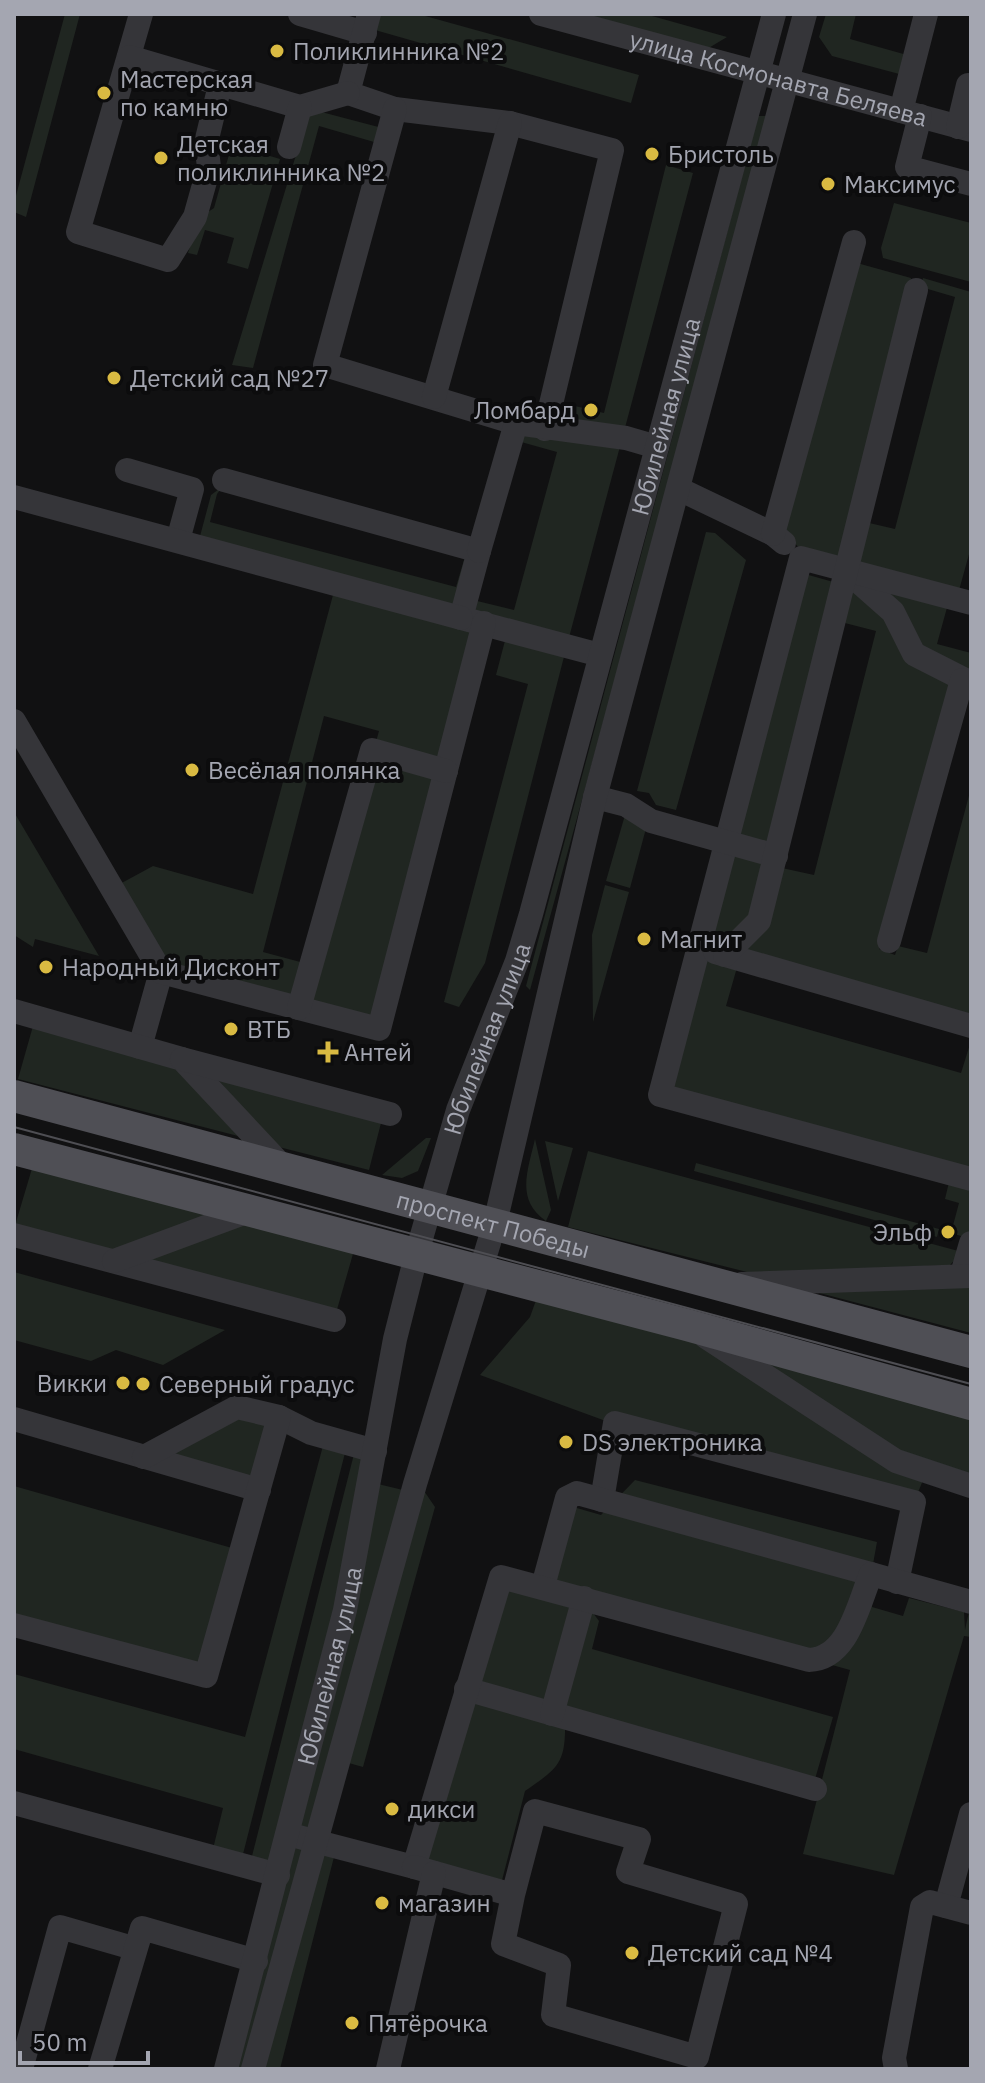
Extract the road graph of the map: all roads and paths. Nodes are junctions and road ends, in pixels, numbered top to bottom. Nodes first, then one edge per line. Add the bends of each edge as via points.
1 (141, 14) edge
2 (300, 14) edge
3 (541, 14) edge
4 (774, 14) edge
5 (805, 14) edge
6 (926, 14) edge
7 (367, 23) edge
8 (129, 57) junction
9 (757, 72) junction
10 (787, 80) junction
11 (220, 85) junction
12 (968, 85) dead end
13 (348, 93) junction
14 (300, 107) junction
15 (395, 109) junction
16 (910, 113) junction
17 (510, 123) junction
18 (965, 128) edge
19 (289, 147) dead end
20 (971, 184) edge
21 (854, 242) dead end
22 (916, 290) dead end
23 (434, 397) junction
24 (516, 423) junction
25 (545, 429) junction
26 (657, 447) junction
27 (127, 470) dead end
28 (224, 480) dead end
29 (679, 489) junction
30 (14, 497) edge
31 (773, 534) junction
32 (178, 540) junction
33 (479, 551) junction
34 (801, 558) junction
35 (845, 569) junction
36 (969, 594) edge
37 (472, 621) junction
38 (600, 655) junction
39 (967, 682) edge
40 (14, 721) edge
41 (446, 771) junction
42 (595, 797) junction
43 (726, 840) junction
44 (776, 856) junction
45 (889, 941) dead end
46 (697, 948) junction
47 (725, 955) junction
48 (161, 972) junction
49 (502, 994) junction
50 (544, 1007) junction
51 (299, 1008) junction
52 (14, 1011) edge
53 (971, 1026) edge
54 (140, 1047) junction
55 (182, 1059) junction
56 (14, 1096) edge
57 (390, 1114) dead end
58 (14, 1149) edge
59 (283, 1167) junction
60 (971, 1179) edge
61 (429, 1206) junction
62 (249, 1211) junction
63 (495, 1223) junction
64 (14, 1235) edge
65 (971, 1243) edge
66 (416, 1256) junction
67 (114, 1261) junction
68 (481, 1273) junction
69 (967, 1275) edge
70 (725, 1285) junction
71 (334, 1320) dead end
72 (687, 1325) junction
73 (971, 1352) edge
74 (971, 1404) edge
75 (279, 1417) junction
76 (14, 1419) edge
77 (144, 1457) junction
78 (374, 1462) junction
79 (415, 1484) junction
80 (971, 1486) edge
81 (259, 1490) junction
82 (602, 1500) junction
83 (871, 1574) junction
84 (897, 1582) junction
85 (543, 1586) junction
86 (584, 1598) junction
87 (971, 1602) edge
88 (14, 1625) edge
89 (466, 1689) junction
90 (552, 1714) junction
91 (815, 1789) dead end
92 (14, 1803) edge
93 (971, 1814) edge
94 (289, 1834) junction
95 (315, 1841) junction
96 (424, 1870) junction
97 (278, 1875) junction
98 (513, 1895) junction
99 (946, 1906) junction
100 (971, 1913) edge
101 (133, 1948) junction
102 (256, 1961) junction
103 (21, 2069) edge
104 (100, 2069) edge
105 (226, 2069) edge
106 (255, 2069) edge
107 (388, 2069) edge
108 (896, 2069) edge

1 - 8 street
2 - 7 street
3 - 9 street, улица Космонавта Беляева
4 - 9 street, Юбилейная улица
5 - 10 street, Юбилейная улица
6 - 16 street
7 - 13 street
8 - 11 street
8 - 11 street via 78,232 168,260 195,217 209,167 206,143
9 - 10 street, улица Космонавта Беляева
9 - 26 street, Юбилейная улица
10 - 16 street, улица Космонавта Беляева
10 - 29 street, Юбилейная улица
11 - 14 street
12 - 18 street
13 - 14 street
13 - 15 street
14 - 19 street
15 - 17 street
15 - 23 street via 325,365
16 - 18 street, улица Космонавта Беляева
16 - 20 street via 907,167
17 - 23 street
17 - 25 street via 612,150
21 - 31 street
22 - 35 street
23 - 24 street
24 - 25 street
24 - 33 street
25 - 26 street
26 - 38 street, Юбилейная улица
27 - 32 street via 192,489
28 - 33 street
29 - 31 street
29 - 42 street, Юбилейная улица
30 - 32 street
31 - 34 street
32 - 37 street
33 - 37 street
34 - 35 street
34 - 43 street
35 - 36 street
35 - 39 street via 893,612 914,654
35 - 44 street
37 - 38 street
37 - 41 street
38 - 49 street, Юбилейная улица via 531,914
39 - 45 street
40 - 48 street
41 - 51 street via 372,750
41 - 51 street via 379,1029
42 - 43 street via 626,805 651,821
42 - 50 street, Юбилейная улица
43 - 44 street
43 - 46 street
44 - 47 street via 759,921
46 - 47 street
46 - 60 street via 660,1095
47 - 53 street
48 - 51 street
48 - 54 street
49 - 50 street
49 - 61 street, Юбилейная улица
50 - 63 street, Юбилейная улица
52 - 54 street
54 - 55 street
55 - 57 street
55 - 59 street
56 - 59 main road, проспект Победы
58 - 62 main road
59 - 61 main road, проспект Победы
61 - 63 main road, проспект Победы
61 - 66 street, Юбилейная улица
62 - 66 main road
62 - 67 street
63 - 68 street, Юбилейная улица
63 - 70 main road, проспект Победы
64 - 67 street
65 - 69 street
66 - 68 main road
66 - 78 street, Юбилейная улица
67 - 71 street
68 - 72 main road
68 - 79 street, Юбилейная улица
69 - 70 street
70 - 73 main road, проспект Победы
72 - 74 main road
72 - 80 street via 896,1461
75 - 77 street via 237,1407
75 - 78 street
75 - 81 street
76 - 77 street
77 - 81 street
78 - 79 street
78 - 94 street, Юбилейная улица via 345,1610
79 - 95 street, Юбилейная улица
81 - 88 street via 206,1676
82 - 83 street
82 - 84 street via 615,1423 914,1502
82 - 85 street via 577,1493 567,1498
83 - 84 street
83 - 86 street via 844,1640 820,1660
84 - 87 street
85 - 86 street
85 - 89 street via 508,1576 497,1582
86 - 90 street
89 - 90 street
89 - 96 street
90 - 91 street
92 - 97 street
93 - 99 street
94 - 95 street
94 - 97 street, Юбилейная улица
95 - 96 street
95 - 106 street, Юбилейная улица
96 - 98 street
96 - 107 street
97 - 102 street, Юбилейная улица
98 - 98 street via 535,1811 639,1839 628,1872 736,1904 697,2057 553,2015 559,1965 503,1944
99 - 100 street
99 - 108 street via 930,1902 922,1907
101 - 102 street via 142,1928
101 - 103 street via 60,1927
101 - 104 street
102 - 105 street, Юбилейная улица

